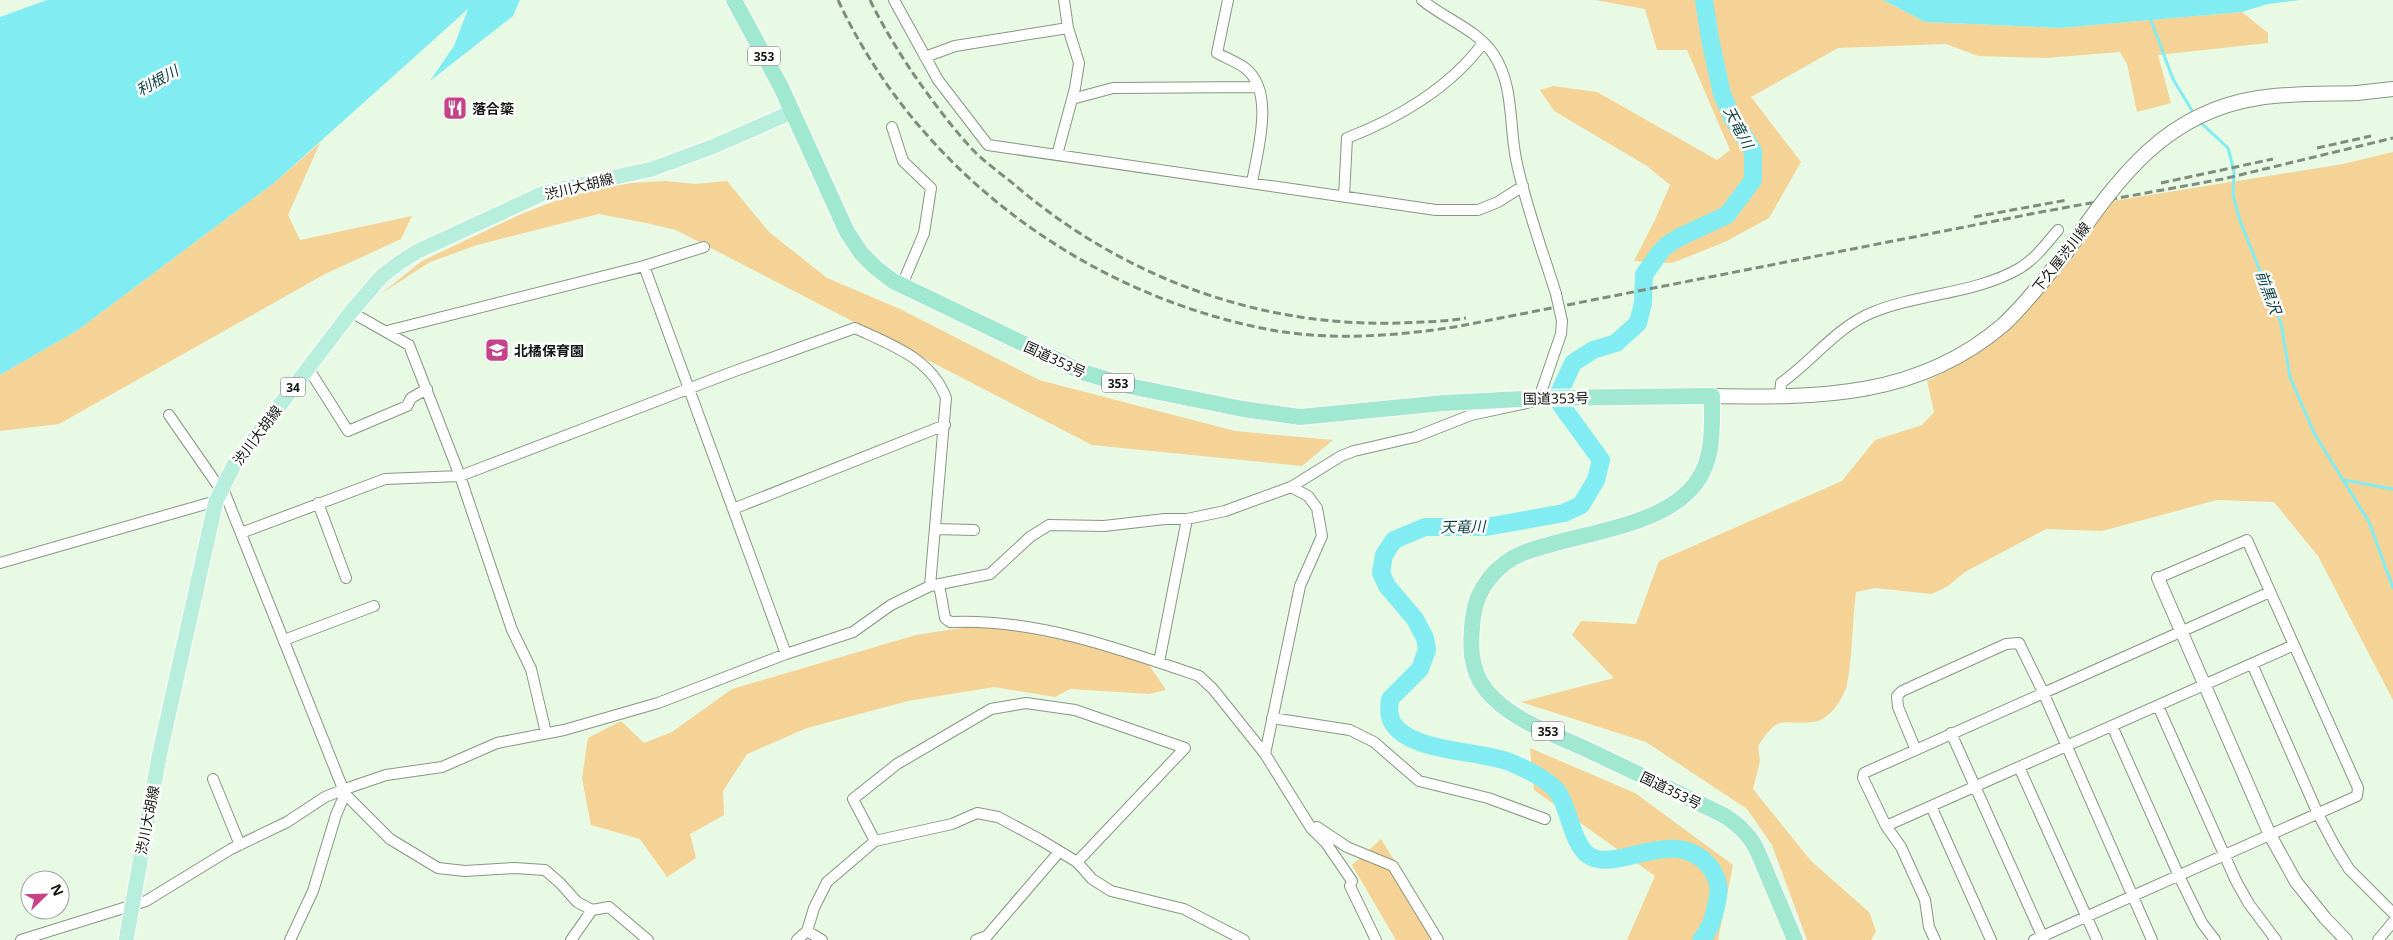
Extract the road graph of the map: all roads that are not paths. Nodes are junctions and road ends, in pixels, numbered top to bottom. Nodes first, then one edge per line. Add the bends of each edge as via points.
1 (734, 0) edge
2 (894, 0) edge
3 (1064, 0) edge
4 (1228, 0) edge
5 (1422, 0) edge
6 (1068, 28) junction
7 (1482, 43) junction
8 (925, 57) junction
9 (1257, 86) junction
10 (2393, 89) edge
11 (1072, 99) junction
12 (792, 112) junction
13 (892, 127) dead end
14 (1057, 155) junction
15 (1252, 183) junction
16 (1523, 186) junction
17 (1344, 196) junction
18 (2058, 230) dead end
19 (704, 246) dead end
20 (644, 266) junction
21 (902, 285) junction
22 (351, 312) junction
23 (387, 331) junction
24 (308, 368) junction
25 (688, 388) junction
26 (428, 389) junction
27 (1712, 396) junction
28 (1545, 398) junction
29 (1780, 398) junction
30 (169, 415) dead end
31 (944, 425) junction
32 (460, 476) junction
33 (1292, 487) junction
34 (220, 492) junction
35 (318, 503) junction
36 (733, 509) junction
37 (1187, 519) junction
38 (935, 529) junction
39 (974, 530) dead end
40 (241, 533) junction
41 (0, 564) edge
42 (346, 578) dead end
43 (2158, 578) joint
44 (935, 585) junction
45 (2270, 592) junction
46 (374, 606) dead end
47 (2180, 631) junction
48 (284, 640) junction
49 (2294, 645) junction
50 (786, 654) junction
51 (1159, 662) junction
52 (2252, 664) junction
53 (2204, 686) junction
54 (2043, 692) junction
55 (2158, 706) junction
56 (1272, 718) junction
57 (2112, 726) junction
58 (546, 732) junction
59 (1950, 733) junction
60 (2066, 746) junction
61 (1915, 748) junction
62 (1265, 754) junction
63 (2019, 767) junction
64 (213, 779) dead end
65 (1974, 787) junction
66 (345, 791) junction
67 (1931, 806) junction
68 (2318, 814) junction
69 (1545, 819) dead end
70 (1306, 820) junction
71 (1886, 826) junction
72 (2270, 835) junction
73 (875, 841) junction
74 (240, 845) junction
75 (1059, 852) junction
76 (2224, 856) junction
77 (1077, 862) junction
78 (2179, 876) junction
79 (2133, 896) junction
80 (130, 905) junction
81 (592, 910) junction
82 (2393, 914) edge
83 (2087, 917) junction
84 (2393, 922) edge
85 (807, 931) junction
86 (2040, 939) edge
87 (21, 940) edge
88 (126, 940) edge
89 (290, 940) edge
90 (571, 940) edge
91 (648, 940) edge
92 (797, 940) edge
93 (822, 940) edge
94 (976, 940) edge
95 (1244, 940) edge
96 (1376, 940) edge
97 (1438, 940) edge
98 (1795, 940) edge
99 (1935, 940) edge
100 (1991, 940) edge
101 (2097, 940) edge
102 (2152, 940) edge
103 (2215, 940) edge
104 (2276, 940) edge
105 (2346, 940) edge
106 (2378, 940) edge

1 - 12 highway, 国道353号 / 353
2 - 8 street
3 - 6 street
4 - 9 street via 1217,53 1245,67
5 - 7 street via 1470,31
6 - 8 street via 955,46
6 - 11 street via 1079,63
7 - 16 street via 1494,54 1506,85
7 - 17 street via 1471,59 1414,106 1381,125 1347,138
8 - 14 street via 938,80 988,145
9 - 11 street via 1113,88
9 - 15 street via 1263,127
10 - 29 main road, 下久屋渋川線, bridge via 2257,98 2219,108 2189,122 2140,157 2016,312 1976,345 1936,368 1863,390
11 - 14 street
12 - 21 highway, 国道353号 / 353 via 847,232 876,268
12 - 22 main road, 渋川大胡線 / 34 via 669,163 553,191 506,210 399,263 382,276
13 - 21 street via 903,161 931,188 924,233
14 - 15 street
15 - 17 street
16 - 17 street via 1478,210 1436,210
16 - 28 street, bridge via 1562,322
18 - 29 street via 2039,253 1998,279 1890,307 1861,318 1781,383
19 - 20 street
20 - 23 street
20 - 25 street
21 - 28 highway, 国道353号 / 353 via 1100,379 1262,413 1320,416 1444,403
22 - 23 street
22 - 24 main road, 渋川大胡線 / 34
23 - 26 street via 409,345
24 - 26 street via 348,431 407,406 411,398
24 - 34 main road, 渋川大胡線 / 34 via 234,464
25 - 31 street via 855,328 912,355 933,374 946,398
25 - 32 street
25 - 36 street
26 - 32 street
27 - 28 highway, 国道353号 / 353
27 - 29 main road, 下久屋渋川線
27 - 98 highway, 国道353号 / 353 via 1711,451 1702,474 1688,493 1657,513 1533,550 1504,563 1484,585 1475,603 1470,636 1473,662 1485,690 1518,717 1738,824 1753,841
28 - 33 street via 1522,406 1472,415 1415,437 1354,451
30 - 34 street
31 - 36 street
31 - 38 street
32 - 35 street via 385,480
32 - 58 street via 512,630 531,669
33 - 37 street via 1225,511
33 - 56 street via 1308,496 1317,508 1322,536 1300,586
34 - 40 street
34 - 41 street
34 - 80 main road, 渋川大胡線 / 34 via 159,757
35 - 40 street
35 - 42 street
36 - 50 street
37 - 44 street via 1104,526 1049,525 1030,537 990,574
37 - 51 street
38 - 39 street
38 - 44 street
40 - 48 street
43 - 45 street via 2247,540
43 - 47 street
44 - 50 street via 892,605 852,632
44 - 51 street via 945,618 950,622 976,620 1084,638
45 - 47 street
45 - 49 street
46 - 48 street
47 - 53 street
47 - 54 street
48 - 66 street
49 - 52 street
49 - 68 street via 2358,791 2355,798
50 - 58 street via 658,703 564,730
51 - 62 street via 1200,676
52 - 53 street
52 - 68 street
53 - 55 street
53 - 72 street
54 - 59 street
54 - 60 street
54 - 61 street via 2023,648 2019,643 2006,644 1897,696 1898,707
55 - 57 street
55 - 76 street
56 - 62 street
56 - 69 street via 1350,730 1374,742 1419,781 1488,798
57 - 60 street
57 - 78 street
58 - 66 street via 497,743 442,768 386,775
59 - 61 street
59 - 65 street
60 - 63 street
60 - 79 street
61 - 71 street via 1863,775
62 - 70 street
63 - 65 street
63 - 83 street
64 - 74 street
65 - 67 street
65 - 86 street
66 - 74 street via 325,797 287,822
66 - 81 street via 390,838 438,868 545,870 577,902
66 - 89 street via 313,891
67 - 71 street
67 - 100 street
68 - 72 street
68 - 82 street via 2350,869
70 - 96 street via 1352,881 1350,886
70 - 97 street via 1347,847 1393,866
71 - 99 street via 1902,847 1925,900 1929,927
72 - 76 street
72 - 105 street via 2296,882
73 - 75 street via 952,824 977,813 998,816
73 - 77 street via 853,799 898,764 990,710 1026,703 1075,710 1185,748
73 - 85 street via 827,882
74 - 80 street via 146,901
75 - 77 street
75 - 94 street via 987,936
76 - 78 street
76 - 104 street via 2249,904
77 - 95 street via 1092,879 1111,891 1184,909
78 - 79 street
78 - 103 street via 2202,923
79 - 83 street
79 - 102 street
80 - 87 street
80 - 88 main road, 渋川大胡線 / 34
81 - 90 street
81 - 91 street via 608,906
83 - 86 street
83 - 101 street
84 - 106 street
85 - 92 street
85 - 93 street

